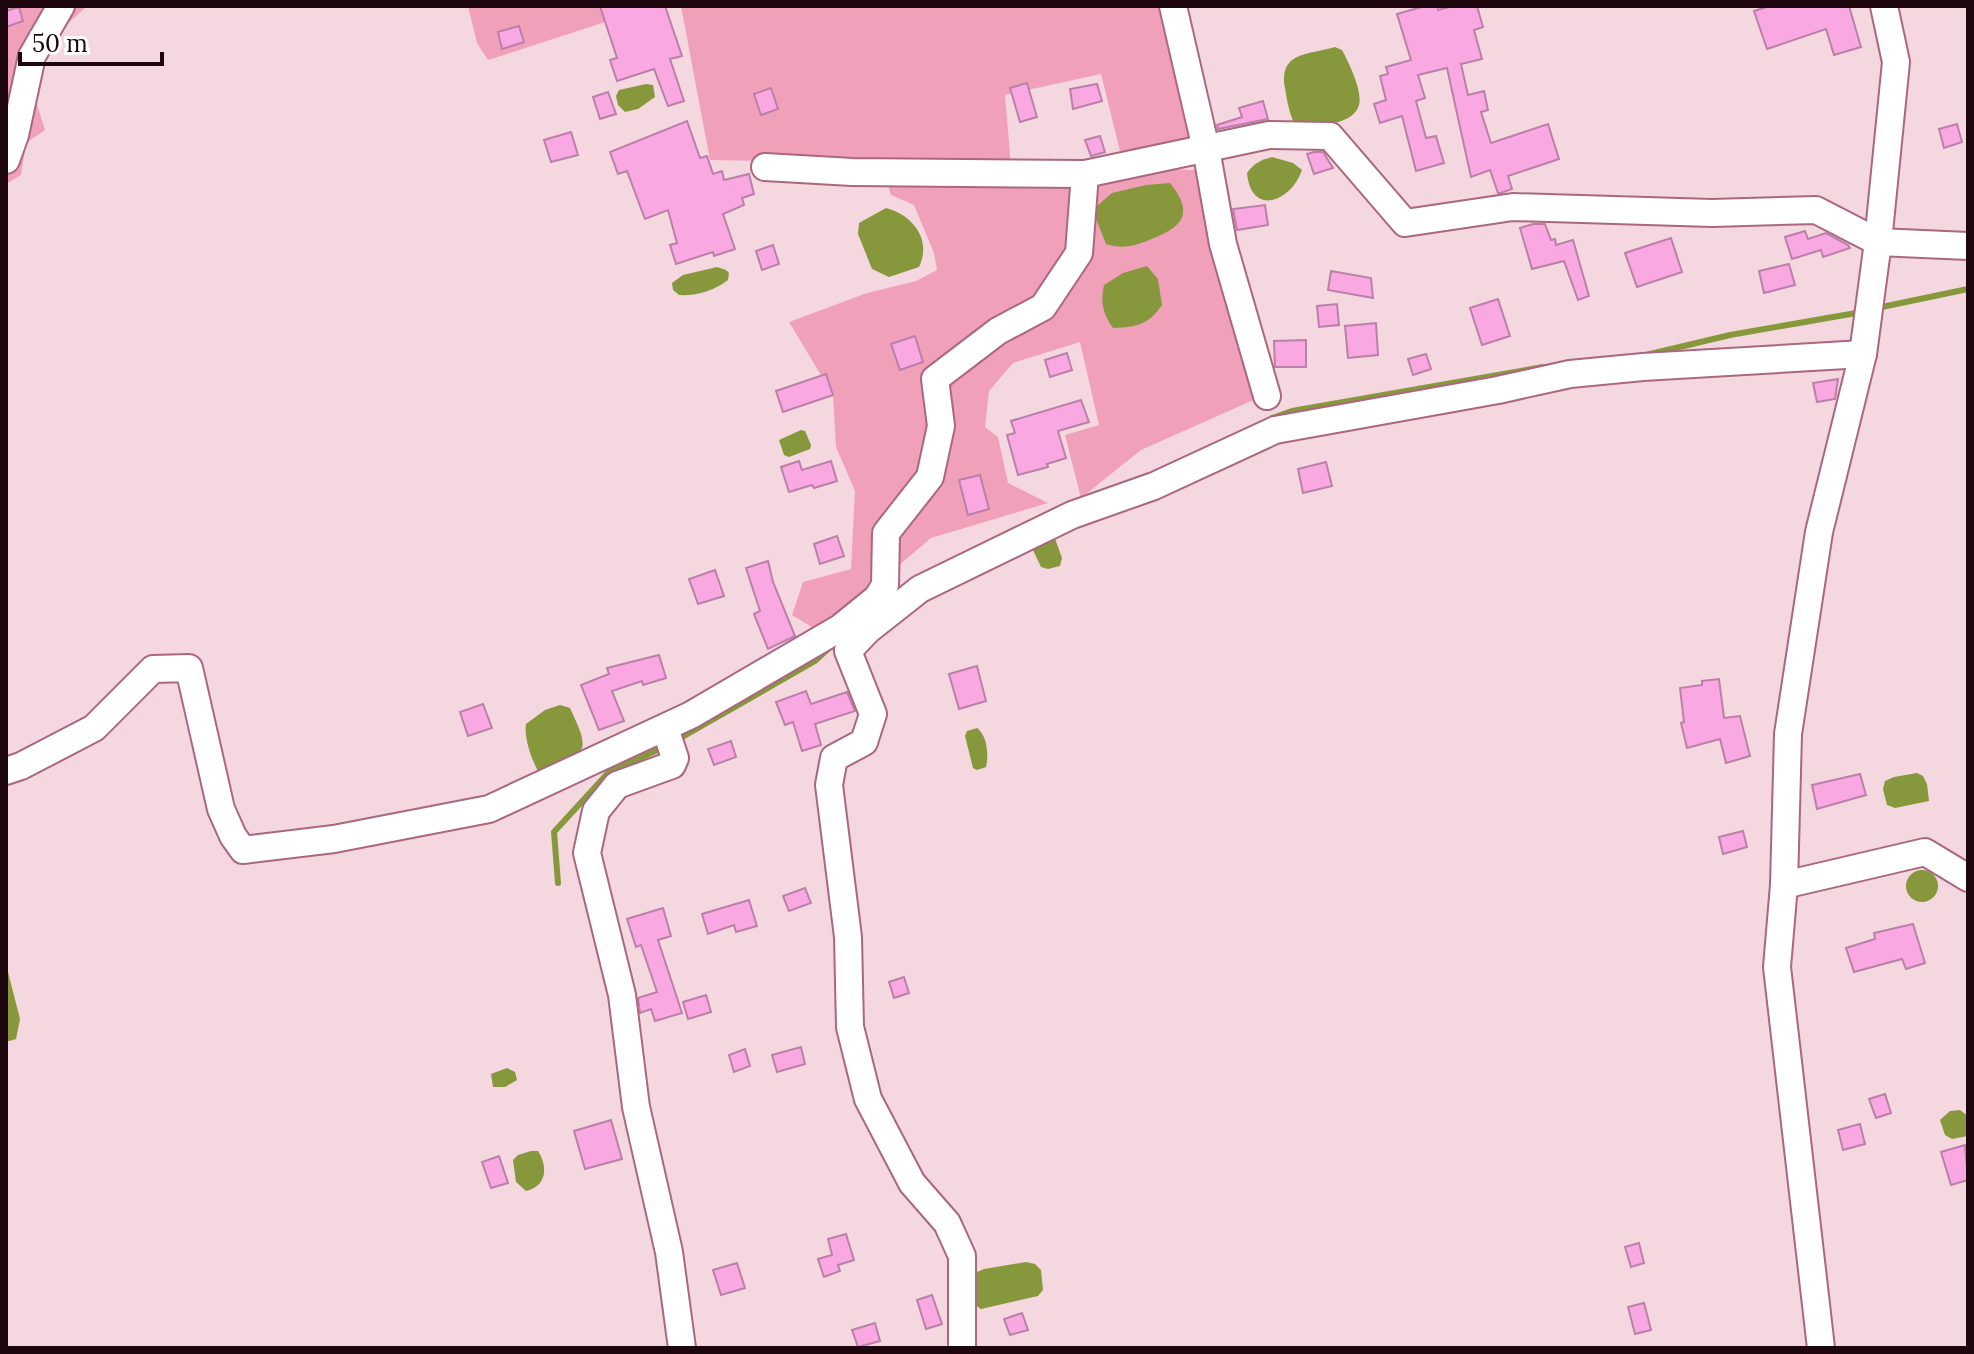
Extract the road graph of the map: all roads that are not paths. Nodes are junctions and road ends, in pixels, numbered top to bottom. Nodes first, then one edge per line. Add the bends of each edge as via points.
1 (61, 6) edge
2 (1173, 6) edge
3 (1884, 6) edge
4 (1206, 149) junction
5 (6, 160) edge
6 (765, 167) dead end
7 (1085, 174) junction
8 (1878, 242) junction
9 (1968, 246) edge
10 (1863, 354) junction
11 (1267, 396) dead end
12 (665, 728) junction
13 (6, 771) edge
14 (1968, 878) edge
15 (1784, 885) junction
16 (682, 1348) edge
17 (962, 1348) edge
18 (1821, 1348) edge

1 - 5 street via 32,56
2 - 4 street
3 - 8 street via 1896,62
4 - 7 street
4 - 8 street via 1269,135 1330,136 1405,223 1513,207 1712,213 1816,210
4 - 11 street via 1223,244
6 - 7 street
7 - 12 street via 1079,253 1043,307 998,331 935,379 941,426 930,477 886,533 885,585 877,598 840,628
8 - 9 street
8 - 10 street
10 - 15 street via 1819,532 1788,734
10 - 17 street via 1570,374 1275,430 1154,486 1072,515 920,589 848,651 873,714 864,742 834,758 829,785 848,937 850,1027 868,1099 912,1183 947,1223 962,1256
12 - 13 street via 489,809 334,839 243,850 221,809 189,668 153,669 94,728
12 - 16 street via 675,758 672,765 617,785 596,811 587,853 622,995 636,1107 669,1252
14 - 15 street via 1925,852
15 - 18 street via 1777,967

